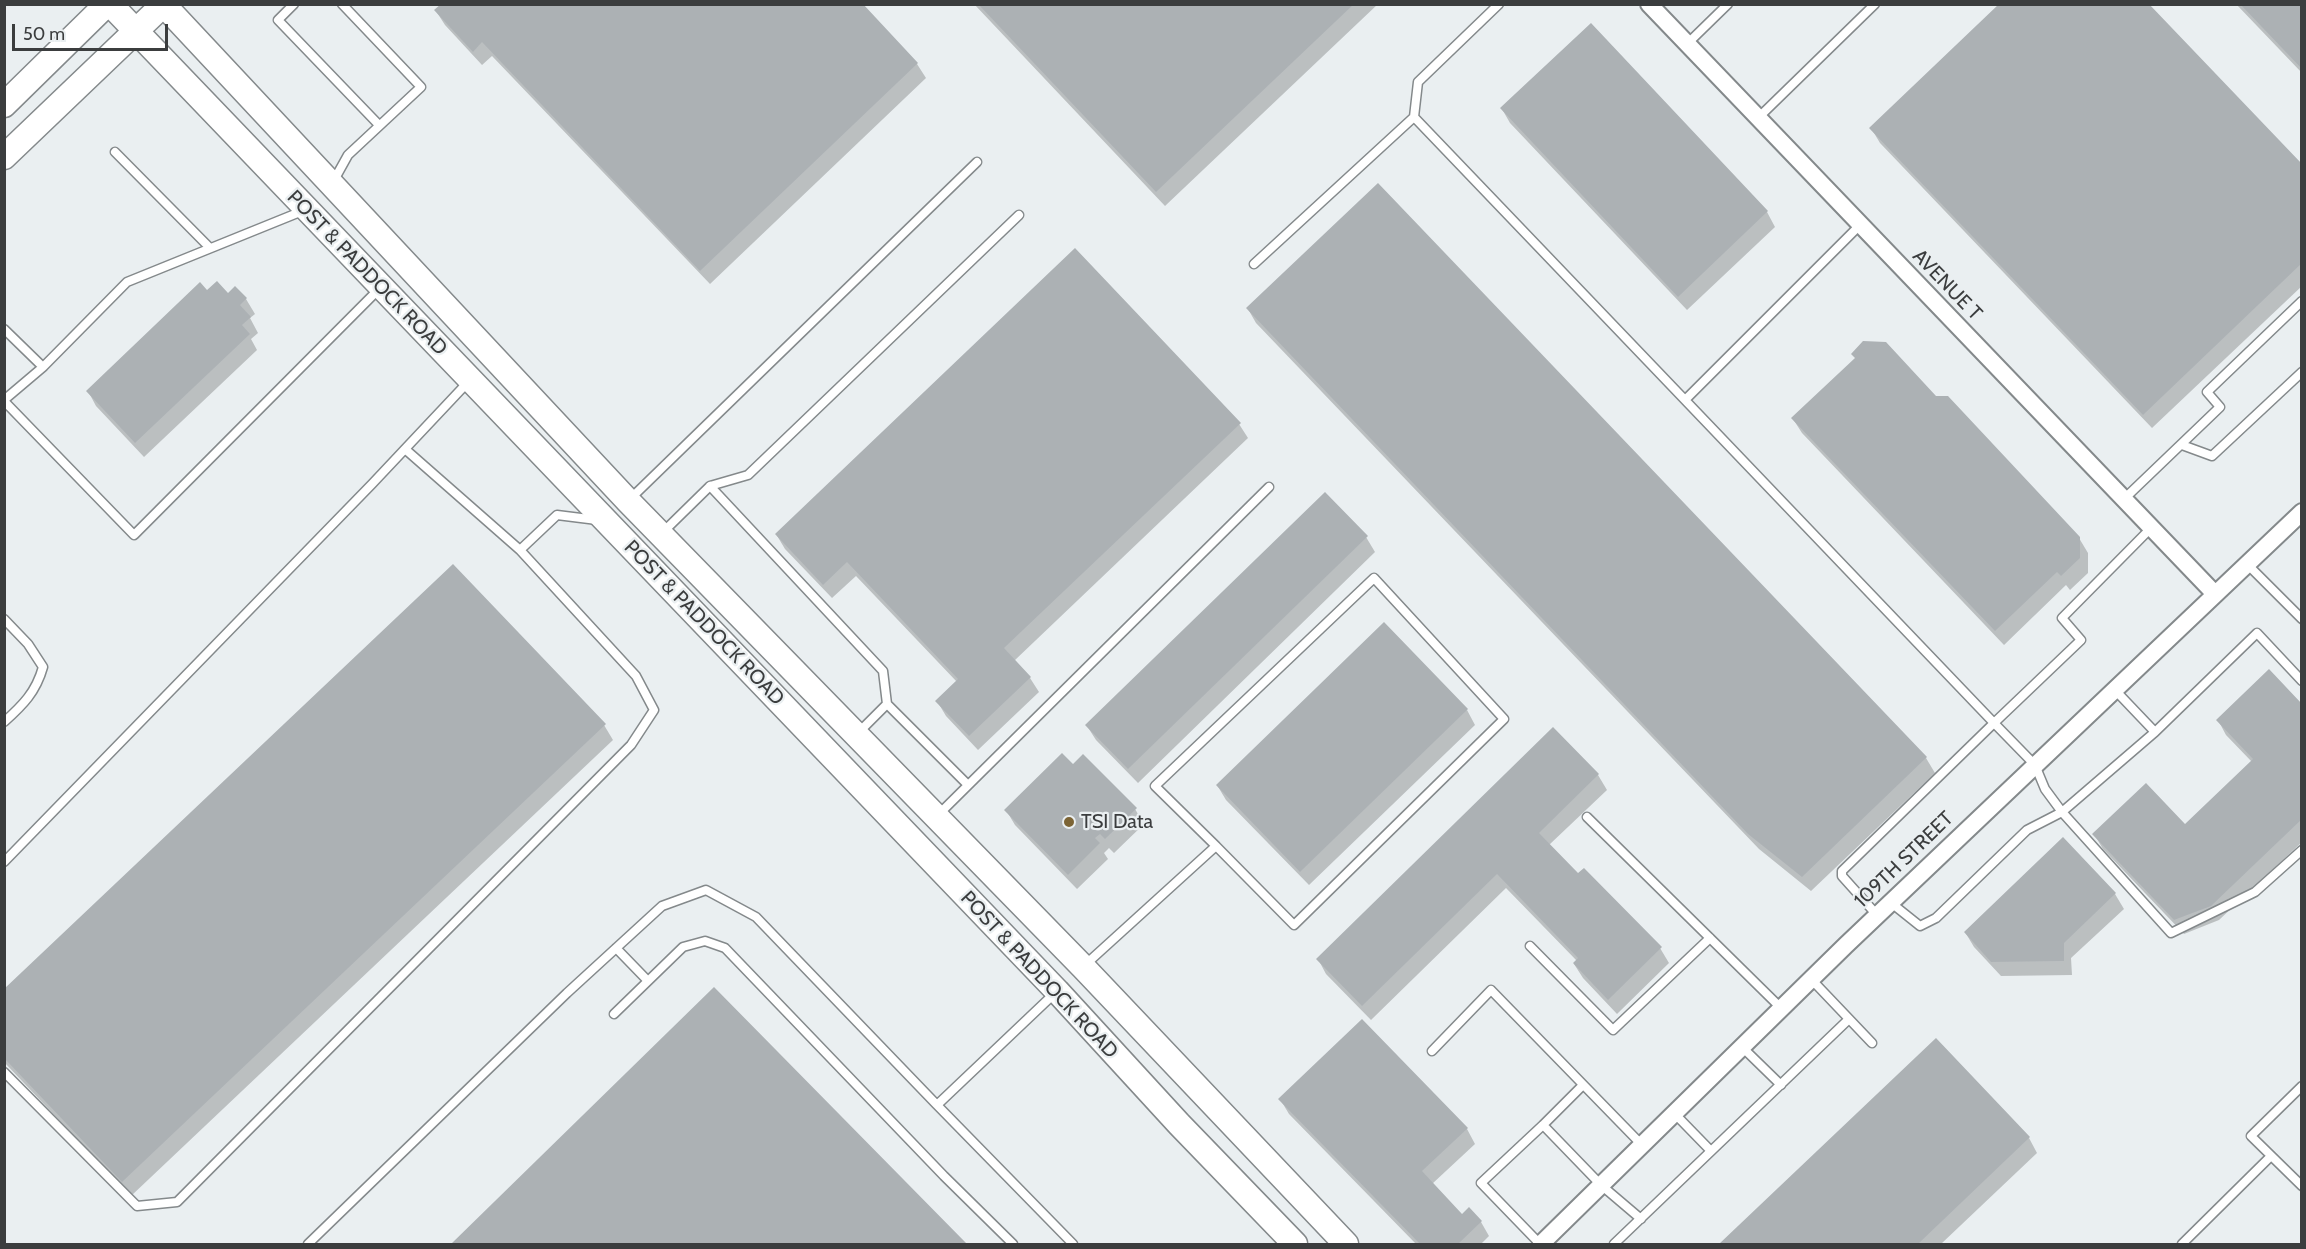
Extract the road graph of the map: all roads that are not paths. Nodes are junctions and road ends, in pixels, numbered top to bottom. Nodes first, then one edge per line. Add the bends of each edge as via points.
1 (109, 4) edge
2 (294, 4) edge
3 (342, 4) edge
4 (1499, 4) edge
5 (1649, 4) edge
6 (1728, 4) edge
7 (1875, 4) edge
8 (164, 5) edge
9 (136, 31) junction
10 (1687, 44) junction
11 (4, 105) edge
12 (1414, 117) junction
13 (1758, 118) junction
14 (379, 125) junction
15 (115, 152) dead end
16 (4, 157) edge
17 (977, 162) dead end
18 (332, 185) junction
19 (307, 210) junction
20 (1019, 214) dead end
21 (1860, 225) junction
22 (210, 248) junction
23 (1254, 264) dead end
24 (381, 286) junction
25 (2301, 301) edge
26 (4, 329) edge
27 (43, 367) junction
28 (2301, 372) edge
29 (470, 380) junction
30 (4, 400) edge
31 (1685, 400) junction
32 (2182, 445) junction
33 (405, 449) junction
34 (710, 486) junction
35 (1269, 487) dead end
36 (2124, 499) junction
37 (628, 501) junction
38 (2301, 512) edge
39 (606, 522) junction
40 (2151, 528) junction
41 (661, 534) junction
42 (520, 550) junction
43 (2247, 564) junction
44 (2215, 594) junction
45 (4, 619) edge
46 (2301, 619) edge
47 (2301, 681) edge
48 (2114, 689) junction
49 (887, 704) junction
50 (4, 722) edge
51 (1994, 723) junction
52 (2155, 732) junction
53 (856, 735) junction
54 (2035, 765) junction
55 (968, 785) junction
56 (2062, 812) junction
57 (936, 817) junction
58 (1587, 817) dead end
59 (1216, 846) junction
60 (2301, 850) edge
61 (4, 862) edge
62 (1890, 902) junction
63 (1877, 915) junction
64 (1710, 938) junction
65 (1530, 946) dead end
66 (616, 948) junction
67 (1083, 967) junction
68 (1811, 979) junction
69 (648, 981) junction
70 (1057, 991) junction
71 (1781, 1008) junction
72 (614, 1014) dead end
73 (1849, 1019) junction
74 (1872, 1043) dead end
75 (1742, 1047) junction
76 (1432, 1051) dead end
77 (4, 1072) edge
78 (1583, 1084) junction
79 (1781, 1085) junction
80 (2301, 1086) edge
81 (937, 1106) junction
82 (1674, 1113) junction
83 (1543, 1125) junction
84 (1642, 1145) junction
85 (1711, 1151) junction
86 (2271, 1156) junction
87 (1601, 1185) junction
88 (2301, 1186) edge
89 (1641, 1219) junction
90 (308, 1245) edge
91 (1013, 1245) edge
92 (1073, 1245) edge
93 (1295, 1245) edge
94 (1346, 1245) edge
95 (1541, 1245) edge
96 (1614, 1245) edge
97 (2182, 1245) edge

1 - 9 street, POST & PADDOCK ROAD
1 - 11 street
2 - 14 lane via 278,20
3 - 14 lane via 421,87
4 - 12 lane via 1418,82
5 - 10 street, AVENUE T
6 - 10 lane
7 - 13 lane
8 - 9 street
8 - 18 street, POST & PADDOCK ROAD
9 - 16 street
9 - 19 street, POST & PADDOCK ROAD
10 - 13 street, AVENUE T
12 - 23 lane
12 - 31 lane
13 - 21 street, AVENUE T
14 - 18 lane via 348,155
15 - 22 lane
17 - 37 lane
18 - 19 street
18 - 37 street, POST & PADDOCK ROAD
19 - 22 lane
19 - 24 street, POST & PADDOCK ROAD
20 - 34 lane via 748,475
21 - 31 lane
21 - 36 street, AVENUE T
22 - 27 lane via 127,282
24 - 29 street, POST & PADDOCK ROAD
24 - 30 lane via 134,535
25 - 32 lane via 2207,392 2220,407
26 - 27 lane
27 - 30 lane
28 - 32 lane via 2212,456
29 - 33 lane
29 - 39 street, POST & PADDOCK ROAD
31 - 51 lane
32 - 36 lane
33 - 42 lane
33 - 61 lane
34 - 41 lane
34 - 49 lane via 883,671
35 - 55 lane
36 - 40 street, AVENUE T
37 - 39 street
37 - 41 street, POST & PADDOCK ROAD
38 - 43 street, 109TH STREET
39 - 42 lane via 557,515
39 - 70 street, POST & PADDOCK ROAD
40 - 44 street, AVENUE T
40 - 51 lane via 2062,618 2081,640
41 - 53 street, POST & PADDOCK ROAD
42 - 77 lane via 636,676 654,710 631,745 177,1202 137,1206
43 - 44 street, 109TH STREET
43 - 46 lane
44 - 48 street, 109TH STREET
45 - 50 lane via 43,667 38,685
47 - 52 lane via 2257,633
48 - 52 lane
48 - 54 street, 109TH STREET
49 - 53 lane
49 - 55 lane
51 - 54 lane
51 - 63 lane via 1842,871 1842,876
52 - 56 lane
53 - 57 street, POST & PADDOCK ROAD
54 - 56 lane via 2045,789
54 - 62 street, 109TH STREET
55 - 57 lane
56 - 60 lane via 2171,933 2255,892
56 - 62 lane via 2027,830 1936,918 1920,926
57 - 67 street, POST & PADDOCK ROAD
58 - 64 lane
59 - 59 lane via 1155,786 1374,578 1504,719 1294,925
59 - 67 lane
62 - 63 street, 109TH STREET
63 - 68 street, 109TH STREET
64 - 65 lane via 1613,1030
64 - 71 lane
66 - 69 lane
66 - 81 lane via 662,906 706,890 756,917
66 - 90 lane
67 - 70 street
67 - 94 street, POST & PADDOCK ROAD
68 - 71 street, 109TH STREET
68 - 73 lane
69 - 72 lane
69 - 91 lane via 683,947 705,941 725,948
70 - 81 lane
70 - 93 street, POST & PADDOCK ROAD
71 - 75 street, 109TH STREET
73 - 74 lane
73 - 79 lane
75 - 79 lane
75 - 82 street, 109TH STREET
76 - 78 lane via 1491,990
78 - 83 lane
78 - 84 lane
79 - 85 lane
80 - 86 lane via 2251,1136
81 - 92 lane
82 - 84 street, 109TH STREET
82 - 85 lane
83 - 87 lane
83 - 95 lane via 1482,1183
84 - 87 street, 109TH STREET
85 - 89 lane
86 - 88 lane
86 - 97 lane
87 - 89 lane
87 - 95 street, 109TH STREET
89 - 96 lane

